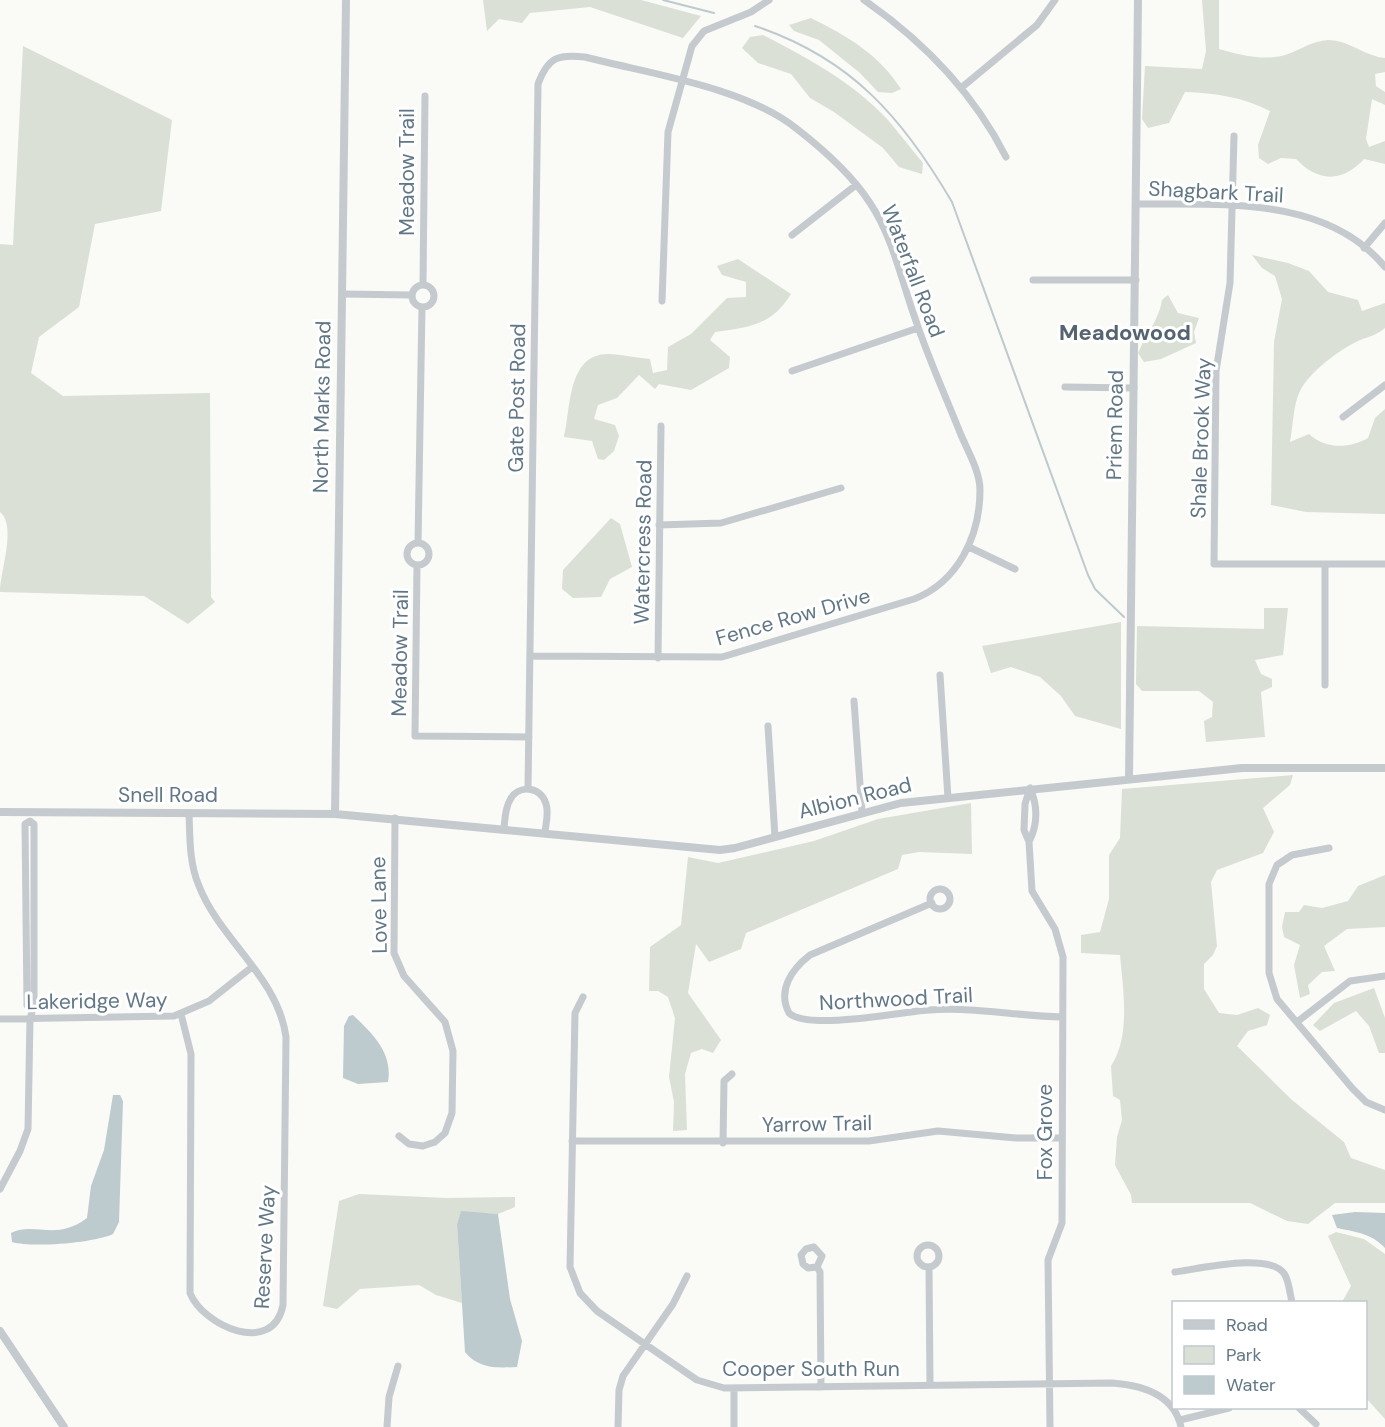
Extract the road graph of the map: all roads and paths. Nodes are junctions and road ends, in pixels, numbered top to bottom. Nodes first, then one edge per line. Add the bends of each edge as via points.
1 (346, 0) edge
2 (769, 0) edge
3 (864, 0) edge
4 (1054, 0) edge
5 (1138, 0) edge
6 (598, 60) joint
7 (680, 81) junction
8 (961, 88) junction
9 (424, 96) dead end
10 (1234, 136) dead end
11 (1006, 157) dead end
12 (856, 185) junction
13 (1136, 204) junction
14 (1232, 206) junction
15 (1385, 223) edge
16 (792, 235) dead end
17 (1364, 248) junction
18 (1385, 267) edge
19 (1033, 280) dead end
20 (1136, 280) junction
21 (423, 285) junction
22 (342, 294) junction
23 (412, 295) junction
24 (662, 301) dead end
25 (422, 307) junction
26 (918, 328) junction
27 (792, 371) dead end
28 (1385, 385) edge
29 (1065, 387) dead end
30 (1134, 388) junction
31 (1344, 417) dead end
32 (661, 426) dead end
33 (841, 488) dead end
34 (658, 525) junction
35 (418, 543) junction
36 (969, 547) junction
37 (1325, 564) junction
38 (1385, 564) edge
39 (417, 565) junction
40 (1015, 569) dead end
41 (530, 656) junction
42 (658, 658) junction
43 (940, 675) dead end
44 (1325, 685) dead end
45 (854, 701) dead end
46 (768, 726) dead end
47 (529, 737) junction
48 (1385, 768) edge
49 (1129, 779) junction
50 (1030, 788) junction
51 (528, 789) junction
52 (948, 798) junction
53 (0, 812) edge
54 (862, 812) junction
55 (189, 813) junction
56 (335, 814) junction
57 (30, 816) junction
58 (395, 818) junction
59 (504, 828) junction
60 (545, 832) junction
61 (776, 837) junction
62 (1329, 848) dead end
63 (932, 903) dead end
64 (252, 967) junction
65 (1385, 976) edge
66 (582, 997) dead end
67 (181, 1014) junction
68 (1062, 1017) junction
69 (0, 1019) edge
70 (30, 1019) junction
71 (1297, 1022) junction
72 (732, 1074) dead end
73 (1385, 1110) edge
74 (399, 1136) dead end
75 (1062, 1137) junction
76 (572, 1141) junction
77 (723, 1143) junction
78 (0, 1189) edge
79 (818, 1267) dead end
80 (929, 1267) dead end
81 (1175, 1272) dead end
82 (687, 1276) dead end
83 (1292, 1301) edge
84 (0, 1331) edge
85 (644, 1345) junction
86 (398, 1366) dead end
87 (1048, 1384) junction
88 (930, 1385) junction
89 (821, 1387) junction
90 (734, 1389) junction
91 (1223, 1409) edge
92 (1301, 1409) edge
93 (1180, 1424) edge
94 (1316, 1424) dead end
95 (64, 1427) edge
96 (387, 1427) edge
97 (618, 1427) edge
98 (734, 1427) edge
99 (1050, 1427) edge

1 - 22 street, North Marks Road
2 - 7 street via 751,12 704,30 692,46
3 - 8 street via 919,43
4 - 8 street via 1037,25
5 - 13 street, Priem Road
6 - 7 street, Waterfall Road
6 - 41 street, Gate Post Road via 563,55 544,67 538,84
7 - 12 street, Waterfall Road via 762,105 810,139
7 - 24 street via 668,132
8 - 11 street via 981,112
9 - 21 street, Meadow Trail
10 - 14 street, Shale Brook Way
12 - 16 street
12 - 26 street, Waterfall Road via 871,204 886,236
13 - 14 street, Shagbark Trail
13 - 20 street, Priem Road
14 - 17 street, Shagbark Trail via 1290,212 1334,228
14 - 37 street, Shale Brook Way via 1230,283 1216,371 1214,564
15 - 17 street
17 - 18 street, Shagbark Trail
19 - 20 street
20 - 30 street, Priem Road
21 - 23 street via 416,287
21 - 25 street, Meadow Trail via 432,288 434,295 430,304
22 - 23 street
22 - 56 street, North Marks Road
23 - 25 street via 413,302
25 - 35 street, Meadow Trail
26 - 27 street
26 - 36 street, Waterfall Road via 981,488
28 - 31 street
29 - 30 street
30 - 49 street, Priem Road
32 - 34 street, Watercress Road
33 - 34 street via 721,523
34 - 42 street, Watercress Road
35 - 39 street, Meadow Trail via 410,546 407,555
35 - 39 street, Meadow Trail via 429,554 424,563
36 - 40 street
36 - 42 street, Fence Row Drive via 952,574 926,595 729,655
37 - 38 street
37 - 44 street
39 - 47 street, Meadow Trail via 415,736
41 - 42 street, Fence Row Drive
41 - 47 street, Gate Post Road
43 - 52 street
45 - 54 street
46 - 61 street
47 - 51 street, Gate Post Road
48 - 49 street, Albion Road via 1242,768
49 - 50 street, Albion Road
50 - 52 street, Albion Road
50 - 68 street, Fox Grove via 1036,802 1035,830 1029,842 1032,891 1055,929 1063,957
51 - 59 street via 511,798
51 - 60 street via 540,793 546,802
52 - 54 street, Albion Road
53 - 57 street, Snell Road
54 - 61 street, Albion Road
55 - 56 street, Snell Road
55 - 57 street, Snell Road
55 - 64 street, Reserve Way via 192,865 199,887
56 - 58 street, Albion Road
57 - 70 street via 34,824 34,1005
58 - 59 street, Albion Road
58 - 74 street, Love Lane via 394,953 404,976 446,1022 453,1051 452,1113 446,1133 423,1146 409,1144
59 - 60 street, Albion Road
60 - 61 street, Albion Road via 714,850
62 - 71 street via 1292,855 1277,865 1269,884 1269,973 1277,999
63 - 68 street, Northwood Trail via 810,955 787,984 785,1001 789,1013 803,1020 963,1009
64 - 67 street, Lakeridge Way via 209,1001
64 - 67 street, Reserve Way via 280,1013 287,1047 283,1305 276,1322 259,1333 246,1333 214,1322 190,1293 191,1054
65 - 71 street via 1350,981
66 - 76 street, Cooper South Run via 575,1013
67 - 70 street, Lakeridge Way
68 - 75 street, Fox Grove
69 - 70 street, Lakeridge Way
70 - 78 street via 28,1129
71 - 73 street via 1366,1102
72 - 77 street via 724,1080
75 - 77 street, Yarrow Trail via 938,1131 869,1141
75 - 87 street, Fox Grove via 1062,1222 1048,1260
76 - 77 street, Yarrow Trail
76 - 85 street, Cooper South Run via 572,1277 588,1303
79 - 89 street
80 - 88 street
81 - 83 street via 1259,1261 1285,1274
82 - 85 street
84 - 95 street
85 - 90 street, Cooper South Run via 697,1380
85 - 97 street via 621,1383
86 - 96 street via 389,1397
87 - 88 street, Cooper South Run
87 - 93 street, Cooper South Run via 1139,1385 1156,1393
87 - 99 street, Fox Grove
88 - 89 street, Cooper South Run
89 - 90 street, Cooper South Run
90 - 98 street
91 - 93 street
92 - 94 street

